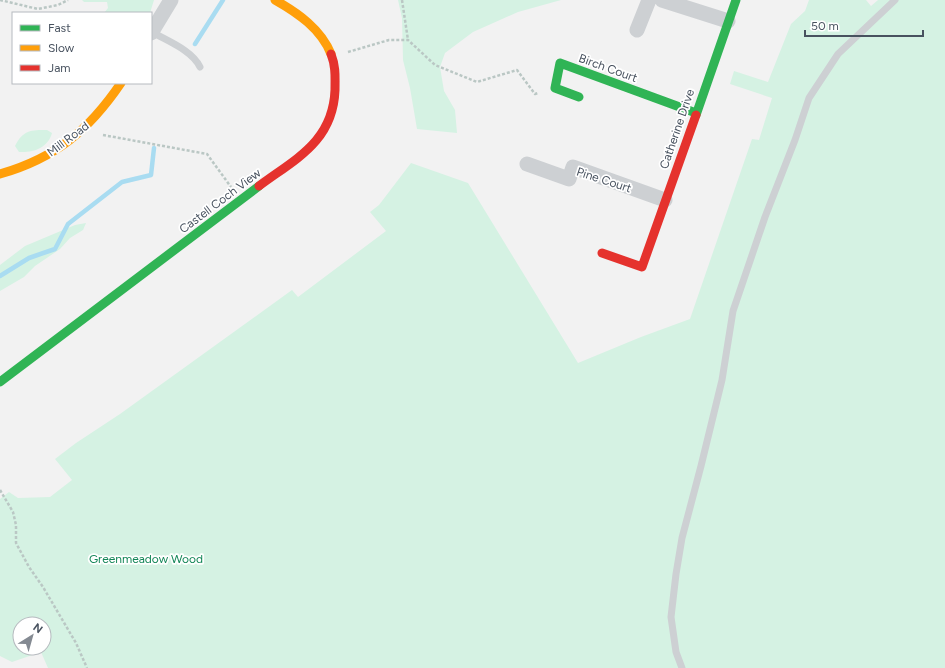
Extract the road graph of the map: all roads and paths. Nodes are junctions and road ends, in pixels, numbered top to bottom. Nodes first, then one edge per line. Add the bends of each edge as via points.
1 (0, 0) edge
2 (68, 0) edge
3 (171, 0) edge
4 (275, 0) edge
5 (402, 0) edge
6 (649, 0) edge
7 (662, 0) edge
8 (736, 0) edge
9 (895, 0) edge
10 (728, 21) junction
11 (152, 30) edge
12 (637, 30) dead end
13 (152, 33) edge
14 (408, 40) junction
15 (332, 57) junction
16 (200, 67) dead end
17 (120, 84) edge
18 (555, 88) junction
19 (579, 97) dead end
20 (696, 113) junction
21 (81, 131) junction
22 (527, 164) dead end
23 (0, 174) edge
24 (240, 200) junction
25 (665, 200) junction
26 (602, 253) dead end
27 (0, 382) edge
28 (0, 490) edge
29 (87, 668) edge
30 (682, 668) edge

1 - 2 path via 38,9
3 - 11 street
4 - 15 street, Castell Coch View via 308,22 321,36
5 - 14 path
6 - 12 street
7 - 10 street
8 - 10 street, Catherine Drive
9 - 30 lane via 838,54 809,98 733,311 722,380 682,538 676,574 671,617 676,652
10 - 20 street, Catherine Drive
13 - 16 lane via 187,52
14 - 15 path via 389,40
14 - 18 path via 435,65 477,82 517,70 535,94
15 - 24 street, Castell Coch View via 336,73 335,95 325,129 314,145
17 - 21 street, Mill Road via 96,118
18 - 19 street
18 - 20 street, Birch Court via 560,63
20 - 25 street, Catherine Drive
21 - 23 street, Mill Road via 52,153 26,167
21 - 24 path via 207,154
22 - 25 street, Pine Court via 569,180 573,167
24 - 27 street, Castell Coch View
25 - 26 street, Catherine Drive via 642,266
28 - 29 path via 14,512 16,543 28,567 43,587 76,643

